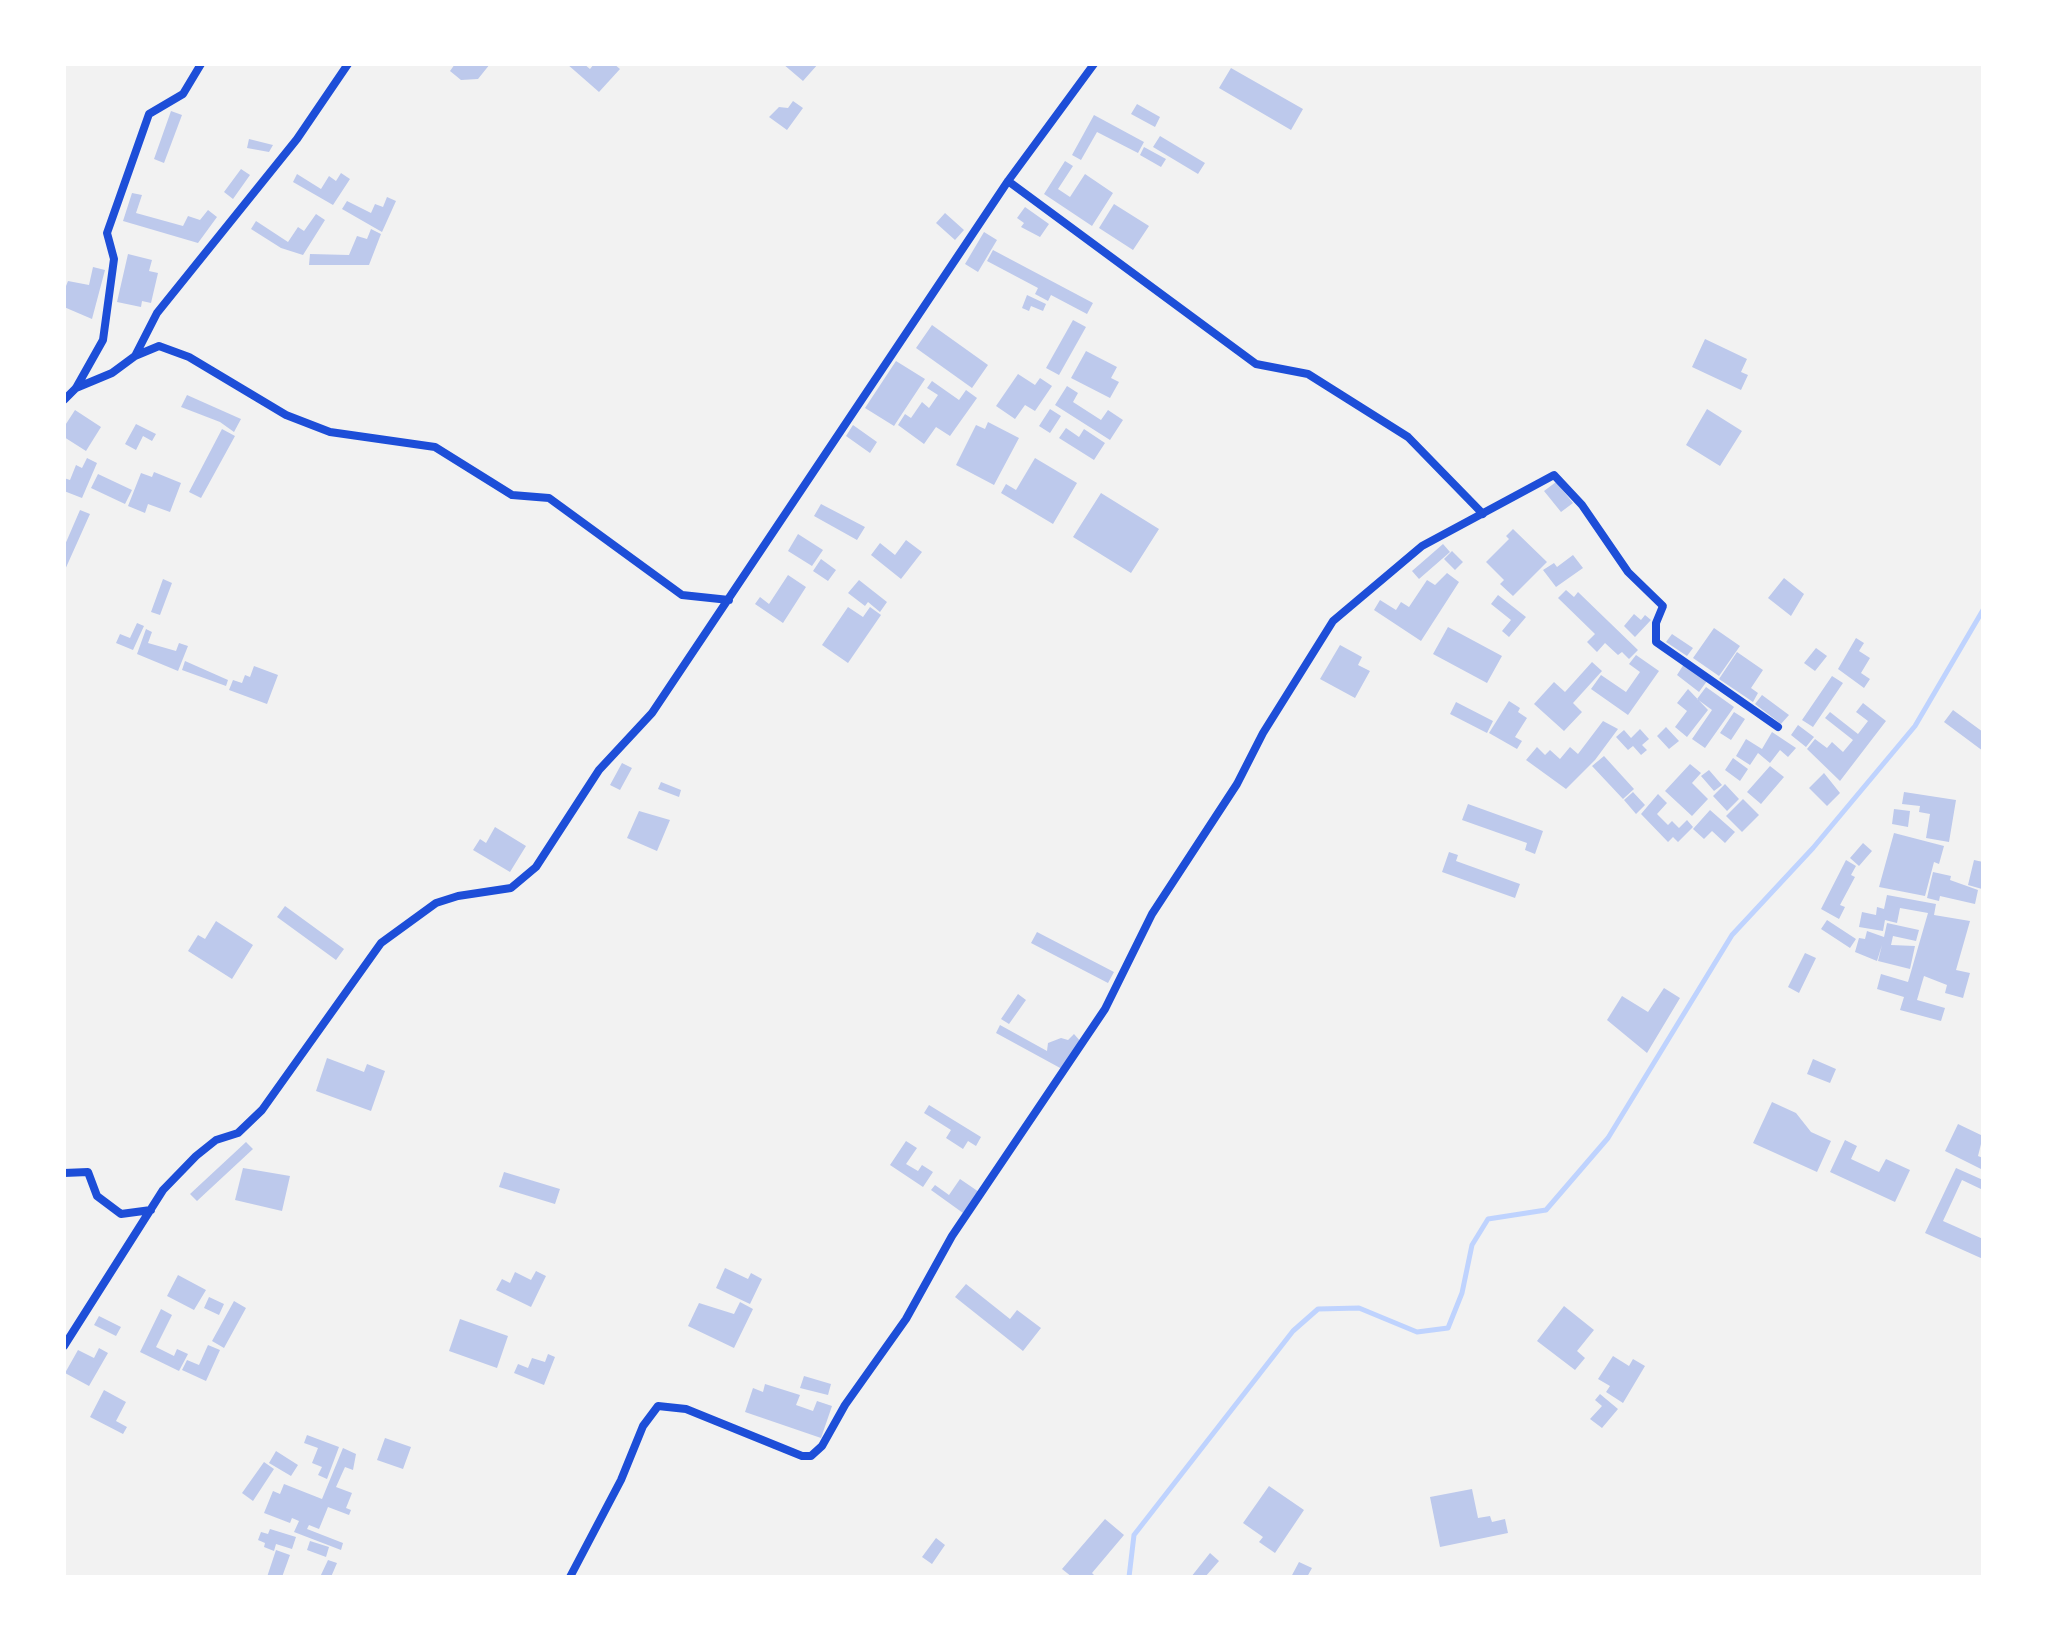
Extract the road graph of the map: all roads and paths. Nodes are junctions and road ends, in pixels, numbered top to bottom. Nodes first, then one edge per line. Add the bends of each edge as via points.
1 (201, 64) edge
2 (348, 64) edge
3 (1094, 64) edge
4 (1008, 181) junction
5 (135, 356) junction
6 (76, 388) junction
7 (64, 400) edge
8 (1483, 514) junction
9 (729, 600) junction
10 (1778, 727) dead end
11 (64, 1173) edge
12 (151, 1210) junction
13 (64, 1346) edge
14 (570, 1577) edge

1 - 6 street via 183,94 149,114 107,233 114,259 103,340
2 - 5 street via 297,139 157,313
3 - 4 street
4 - 8 street via 1256,364 1308,374 1408,437
4 - 9 street
5 - 6 street
5 - 9 street via 159,346 189,357 286,415 330,432 435,447 512,495 549,498 682,595
6 - 7 street
8 - 10 street via 1554,475 1582,505 1628,572 1663,606 1656,642
8 - 14 street via 1422,546 1333,621 1152,914 1105,1009 952,1236 906,1319 822,1446 811,1456 802,1456 686,1409 658,1406 643,1426
9 - 12 street via 652,713 599,770 536,867 511,888 436,903 381,943 262,1110 238,1133 216,1140 196,1156
11 - 12 street via 88,1172 97,1196 121,1214
12 - 13 street

